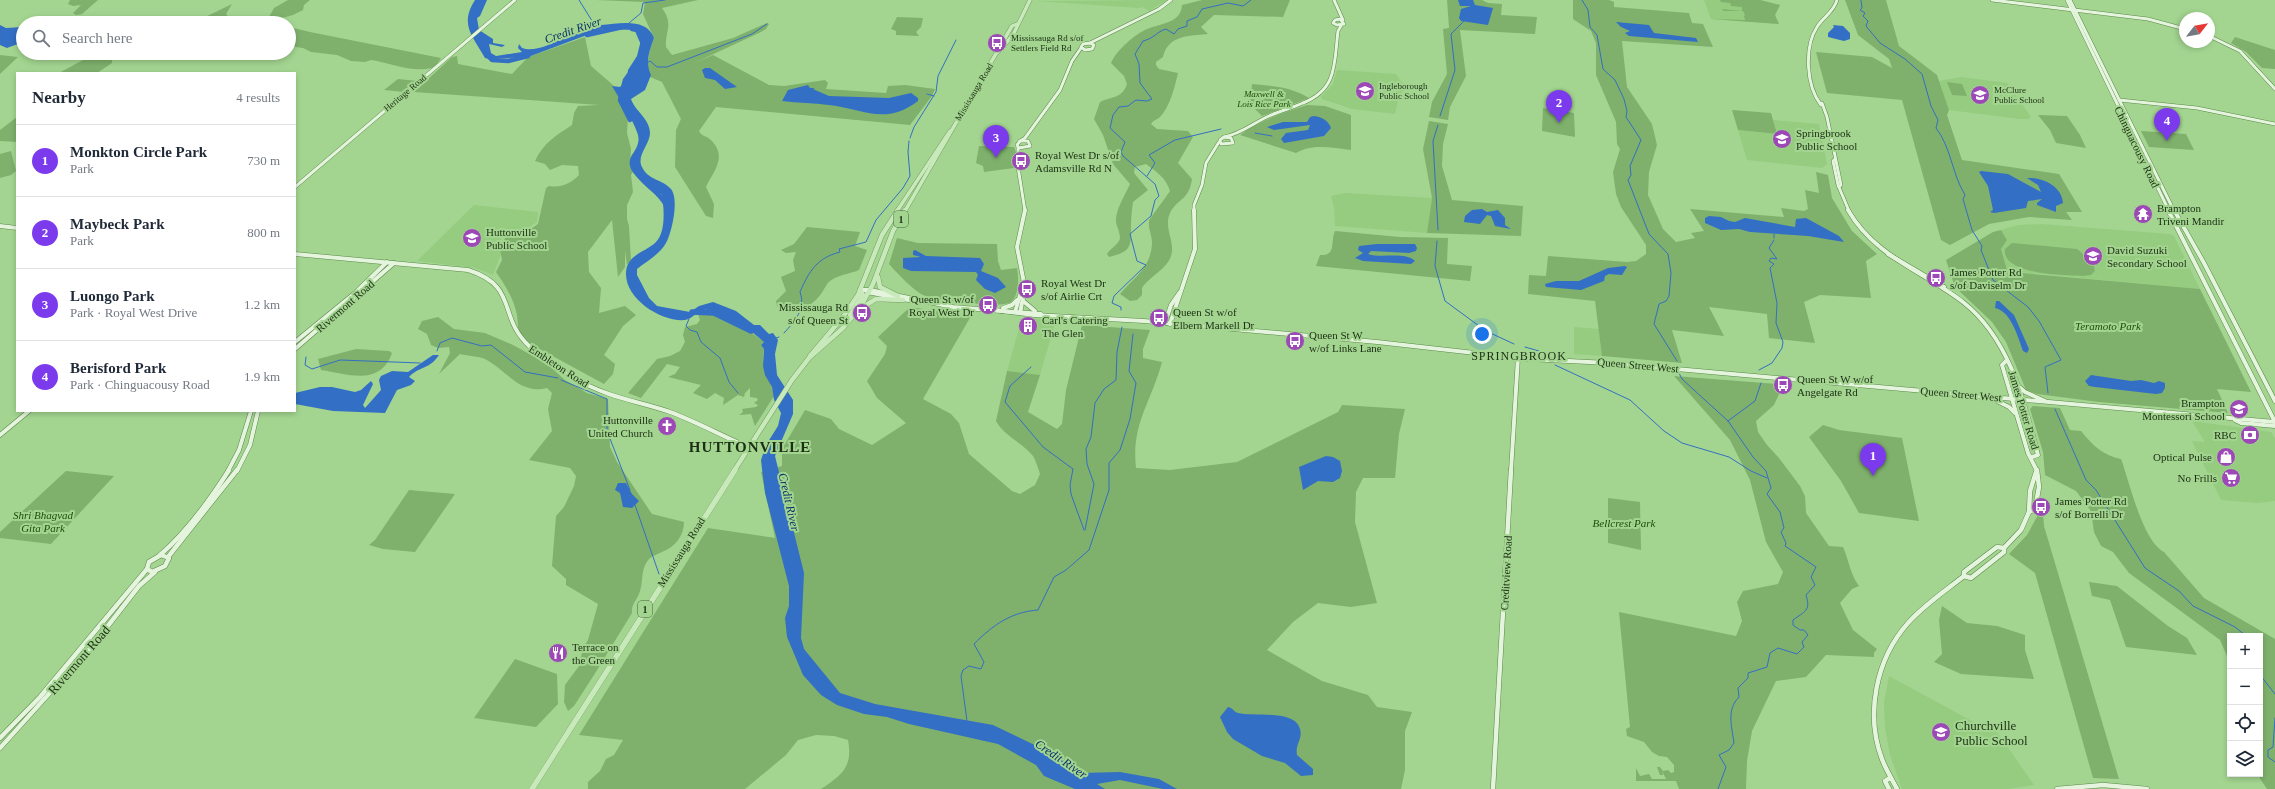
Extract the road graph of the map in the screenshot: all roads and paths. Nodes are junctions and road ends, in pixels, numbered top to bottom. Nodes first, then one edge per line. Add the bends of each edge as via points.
1 (515, 0) edge
2 (1030, 0) edge
3 (1171, 0) edge
4 (1334, 0) edge
5 (1837, 0) edge
6 (1992, 0) edge
7 (2067, 0) edge
8 (2070, 0) edge
9 (2073, 10) junction
10 (1339, 14) junction
11 (1336, 20) junction
12 (1343, 21) junction
13 (1335, 25) junction
14 (1341, 26) junction
15 (2179, 27) edge
16 (1338, 31) junction
17 (1102, 37) junction
18 (2215, 39) edge
19 (1090, 43) junction
20 (1094, 45) junction
21 (1081, 48) junction
22 (1087, 50) junction
23 (1078, 53) junction
24 (2275, 89) edge
25 (2114, 99) junction
26 (2120, 100) junction
27 (2275, 124) edge
28 (1031, 130) junction
29 (950, 132) junction
30 (1238, 133) junction
31 (1224, 137) junction
32 (1020, 141) junction
33 (1233, 141) junction
34 (1030, 142) junction
35 (1219, 142) junction
36 (1226, 145) junction
37 (1018, 147) junction
38 (1026, 148) junction
39 (1213, 152) junction
40 (1018, 160) junction
41 (296, 186) edge
42 (0, 226) edge
43 (16, 228) edge
44 (296, 253) edge
45 (387, 262) junction
46 (394, 263) junction
47 (878, 268) junction
48 (1024, 282) junction
49 (860, 290) junction
50 (869, 291) junction
51 (1180, 292) junction
52 (898, 296) junction
53 (1018, 299) junction
54 (903, 300) junction
55 (1023, 301) junction
56 (921, 302) junction
57 (1001, 309) junction
58 (994, 310) junction
59 (1015, 312) junction
60 (1020, 312) junction
61 (1035, 312) junction
62 (1041, 314) junction
63 (848, 322) junction
64 (1165, 323) junction
65 (1170, 324) junction
66 (844, 328) junction
67 (296, 341) edge
68 (296, 347) edge
69 (1518, 357) junction
70 (809, 358) junction
71 (2007, 360) junction
72 (2016, 381) junction
73 (1987, 396) junction
74 (2012, 398) junction
75 (2021, 400) junction
76 (2275, 401) edge
77 (2047, 402) junction
78 (28, 412) edge
79 (251, 412) edge
80 (258, 412) edge
81 (2018, 419) junction
82 (2235, 420) junction
83 (2275, 422) edge
84 (2275, 426) edge
85 (0, 435) edge
86 (748, 448) junction
87 (2032, 457) junction
88 (2036, 472) junction
89 (2029, 512) junction
90 (2004, 548) junction
91 (158, 556) junction
92 (168, 557) junction
93 (147, 569) junction
94 (155, 571) junction
95 (1964, 576) junction
96 (0, 738) edge
97 (0, 748) edge
98 (1890, 778) junction
99 (532, 789) edge
100 (1493, 789) edge
101 (1889, 789) edge
102 (1897, 789) edge
103 (2057, 789) edge
104 (2147, 789) edge

1 - 41 street, Heritage Road
2 - 29 main road, Mississauga Road / 1 via 1005,46 998,52
3 - 17 street via 1159,9
4 - 10 street
5 - 71 street, James Potter Road via 1835,7 1822,20 1809,44 1809,71 1827,117 1835,159 1833,161 1836,184 1845,207 1856,226 1892,258 1959,298 1986,324
6 - 9 street
7 - 9 street, Chinguacousy Road
8 - 9 street, Chinguacousy Road
9 - 15 street via 2148,19
9 - 25 street, Chinguacousy Road
9 - 26 street, Chinguacousy Road
10 - 11 street
10 - 12 street
11 - 12 street
11 - 13 street via 1333,22
12 - 14 street via 1345,23
13 - 14 street
13 - 16 street
14 - 16 street
16 - 30 street via 1333,76 1328,86 1315,98 1257,121
17 - 19 street
17 - 20 street
18 - 24 street via 2240,51
19 - 20 street
19 - 21 street via 1082,44
20 - 22 street via 1092,49
21 - 22 street
21 - 23 street
22 - 23 street
23 - 28 street via 1060,90
25 - 26 street
25 - 83 street, Chinguacousy Road
26 - 27 street via 2232,112
26 - 76 street, Chinguacousy Road via 2182,227 2204,263
28 - 32 street
28 - 34 street
29 - 47 main road, Mississauga Road / 1 via 929,173 893,231
29 - 49 main road, Mississauga Road / 1 via 882,235
30 - 31 street
30 - 33 street
31 - 33 street
31 - 35 street
32 - 34 street
32 - 37 street
33 - 36 street
34 - 38 street via 1030,146
35 - 36 street
35 - 39 street
36 - 39 street
37 - 38 street
37 - 40 street
38 - 40 street
39 - 51 street via 1206,163 1202,185 1194,205 1195,245
40 - 48 street via 1025,212 1017,247
42 - 43 street
44 - 45 street, Embleton Road
45 - 46 street, Embleton Road
45 - 67 street, Rivermont Road via 355,293
46 - 68 street, Rivermont Road
46 - 86 street, Embleton Road via 468,270 484,275 495,281 503,292 511,325 517,334 529,347 546,359 594,388 674,413
47 - 50 main road, Mississauga Road / 1
47 - 52 main road via 878,286
48 - 53 street
48 - 55 street via 1026,288
49 - 50 street, Queen Street West
49 - 66 main road via 863,295
49 - 70 main road, Mississauga Road / 1 via 843,317
50 - 52 street, Queen Street West
50 - 54 street, Queen Street West
50 - 63 main road, Mississauga Road / 1
51 - 64 street via 1171,304
51 - 65 street
52 - 56 street, Queen Street West
53 - 57 street via 1012,305
53 - 59 street
54 - 56 street, Queen Street West
54 - 63 main road via 872,299
55 - 60 street
55 - 61 street
56 - 58 street, Queen Street West
57 - 58 street, Queen Street West
57 - 59 street, Queen Street West
58 - 59 street, Queen Street West
59 - 60 street, Queen Street West
60 - 61 street, Queen Street West
60 - 62 street, Queen Street West
61 - 62 street, Queen Street West
62 - 64 street, Queen Street West
63 - 66 main road, Mississauga Road / 1
64 - 65 street, Queen Street West
65 - 69 street, Queen Street West
66 - 70 main road, Mississauga Road / 1
69 - 73 street, Queen Street West
69 - 100 street, Creditview Road
70 - 86 main road, Mississauga Road / 1
71 - 72 street, James Potter Road
71 - 74 street, James Potter Road via 2002,365
72 - 75 street, James Potter Road
72 - 77 street via 2022,390
73 - 74 street, Queen Street West
73 - 81 street via 2009,407
74 - 75 street, Queen Street West
74 - 81 street, James Potter Road
75 - 77 street, Queen Street West
75 - 87 street, James Potter Road via 2038,455
77 - 82 street, Queen Street West
78 - 85 street
79 - 91 street via 246,434 229,472 172,544
80 - 92 street via 247,454
81 - 87 street, James Potter Road via 2028,453
82 - 83 street, Queen Street West
82 - 84 street, Queen Street West via 2241,423
86 - 99 main road, Mississauga Road / 1
87 - 88 street, James Potter Road
88 - 89 street, James Potter Road via 2032,476 2027,506
88 - 89 street, James Potter Road via 2039,478 2038,496 2035,509
89 - 90 street, James Potter Road via 2021,530
90 - 95 street, James Potter Road via 2004,552 1971,578
90 - 95 street, James Potter Road via 1997,546 1964,572
91 - 92 street
91 - 93 street, Rivermont Road via 149,562
92 - 94 street, Rivermont Road via 167,564
93 - 94 street
93 - 96 street, Rivermont Road via 40,697
94 - 97 street, Rivermont Road via 139,586 93,645
95 - 98 street, James Potter Road via 1907,623 1891,646 1879,675 1874,692 1875,728
98 - 101 street, James Potter Road via 1885,781
98 - 102 street, James Potter Road
103 - 104 street via 2103,785

